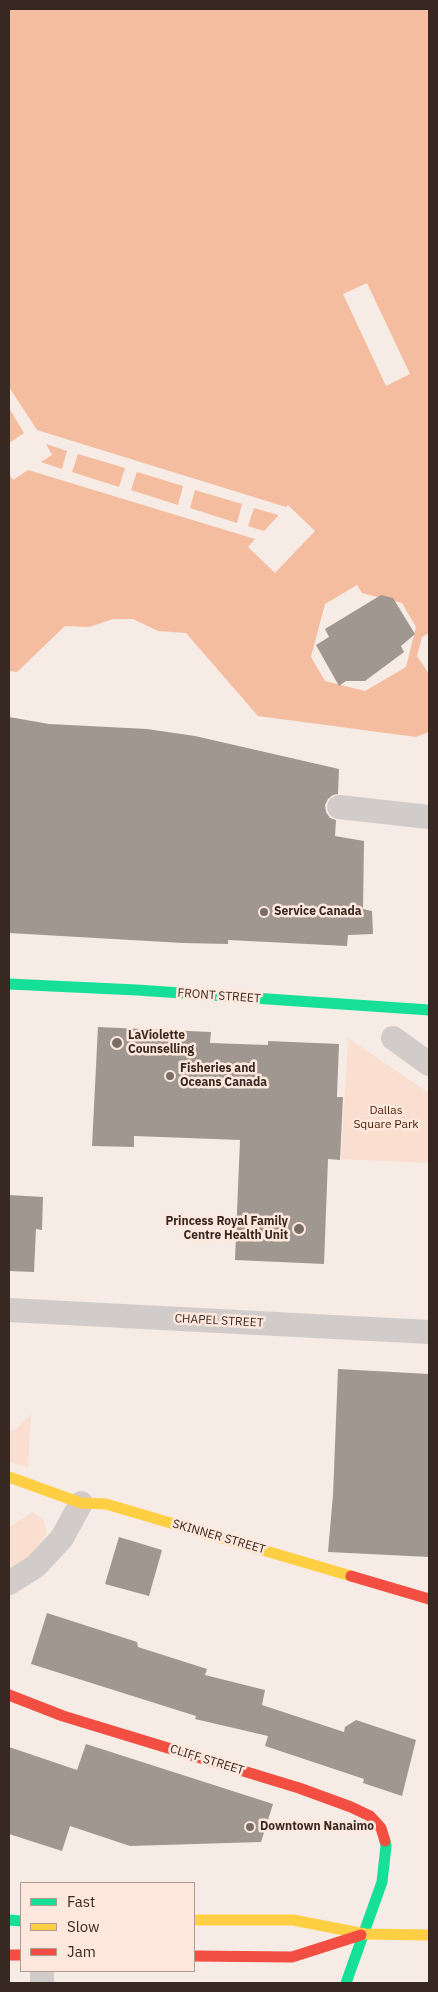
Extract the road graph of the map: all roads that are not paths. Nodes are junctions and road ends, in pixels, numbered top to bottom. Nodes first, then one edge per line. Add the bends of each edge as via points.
1 (339, 807) dead end
2 (429, 817) edge
3 (9, 984) edge
4 (429, 1010) edge
5 (393, 1038) dead end
6 (429, 1064) edge
7 (9, 1310) edge
8 (429, 1332) edge
9 (9, 1477) edge
10 (81, 1503) junction
11 (9, 1583) edge
12 (429, 1599) edge
13 (9, 1695) edge
14 (195, 1920) edge
15 (365, 1934) junction
16 (429, 1935) edge
17 (195, 1956) edge
18 (346, 1983) edge

1 - 2 street
3 - 4 main road, FRONT STREET
5 - 6 street
7 - 8 street, CHAPEL STREET
9 - 10 main road, SKINNER STREET
10 - 11 street via 62,1538 36,1566
10 - 12 main road, SKINNER STREET via 106,1504
13 - 15 main road, CLIFF STREET via 63,1716 299,1788 370,1816 381,1828 386,1846 382,1882
14 - 15 main road via 293,1920
15 - 16 main road
15 - 17 main road via 292,1957
15 - 18 main road

